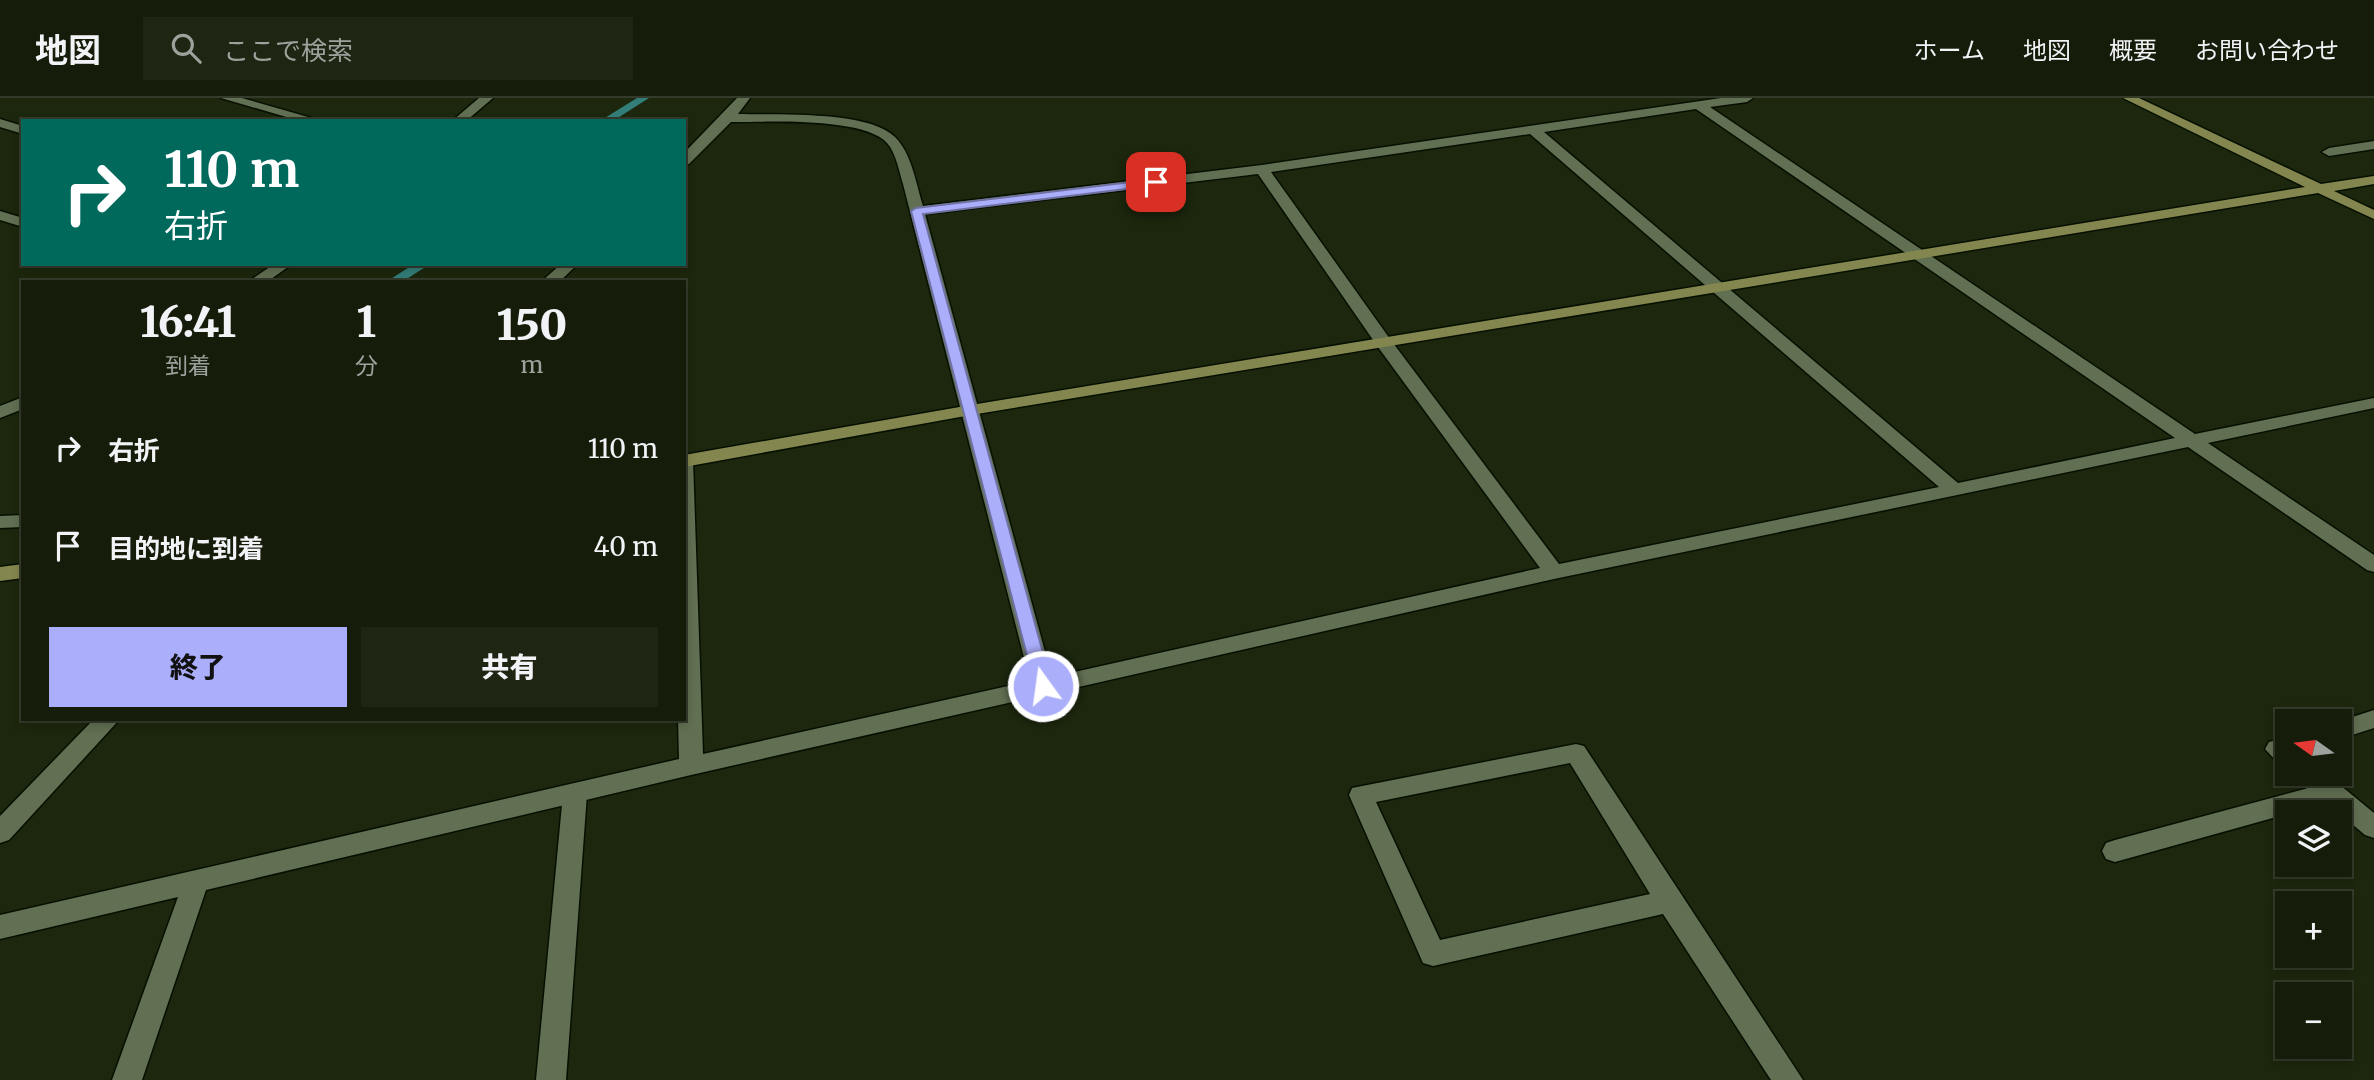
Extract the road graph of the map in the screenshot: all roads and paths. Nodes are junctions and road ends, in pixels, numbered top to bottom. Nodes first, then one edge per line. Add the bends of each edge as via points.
1 (227, 98) edge
2 (487, 98) edge
3 (744, 98) edge
4 (1665, 98) edge
5 (1747, 98) edge
6 (2129, 98) edge
7 (1698, 105) junction
8 (1680, 108) junction
9 (728, 118) junction
10 (308, 119) edge
11 (461, 119) edge
12 (0, 123) edge
13 (21, 129) edge
14 (1535, 131) junction
15 (2374, 145) edge
16 (2329, 152) dead end
17 (686, 159) edge
18 (1262, 169) junction
19 (2374, 180) edge
20 (2320, 189) junction
21 (916, 211) junction
22 (0, 215) edge
23 (2374, 215) edge
24 (21, 222) edge
25 (1918, 254) junction
26 (282, 266) edge
27 (569, 266) edge
28 (259, 280) edge
29 (551, 280) edge
30 (1719, 288) junction
31 (1384, 343) junction
32 (21, 403) edge
33 (2374, 403) edge
34 (971, 410) junction
35 (0, 413) edge
36 (2190, 442) junction
37 (686, 461) edge
38 (1952, 488) junction
39 (21, 521) edge
40 (0, 523) edge
41 (686, 548) edge
42 (2374, 565) edge
43 (21, 570) edge
44 (1554, 572) junction
45 (0, 574) edge
46 (1043, 686) junction
47 (2374, 719) edge
48 (106, 721) edge
49 (2352, 726) edge
50 (691, 766) junction
51 (2323, 786) edge
52 (2331, 792) junction
53 (575, 794) junction
54 (2374, 828) edge
55 (0, 833) edge
56 (2115, 851) dead end
57 (196, 882) junction
58 (1669, 901) junction
59 (0, 927) edge
60 (127, 1080) edge
61 (551, 1080) edge
62 (1788, 1080) edge

1 - 10 street
2 - 11 street
3 - 9 street
4 - 8 street
5 - 7 street
6 - 20 street
7 - 8 street
7 - 25 street
8 - 14 street
9 - 17 street
9 - 21 street via 820,120 873,128 896,149
12 - 13 street
14 - 18 street
14 - 30 street
15 - 16 street
18 - 21 street
18 - 31 street
19 - 20 street
20 - 23 street
20 - 25 street
21 - 34 street
22 - 24 street
25 - 30 street
25 - 36 street
26 - 28 street
27 - 29 street
30 - 31 street
30 - 38 street
31 - 34 street
31 - 44 street
32 - 35 street
33 - 36 street
34 - 37 street
34 - 46 street
36 - 38 street
36 - 42 street
38 - 44 street
39 - 40 street
41 - 50 street
43 - 45 street
44 - 46 street
46 - 50 street
47 - 49 street
48 - 55 street
50 - 53 street
51 - 52 street
52 - 54 street
52 - 56 street
53 - 57 street
53 - 61 street
57 - 59 street
57 - 60 street
58 - 58 street via 1576,753 1361,795 1433,954
58 - 62 street

